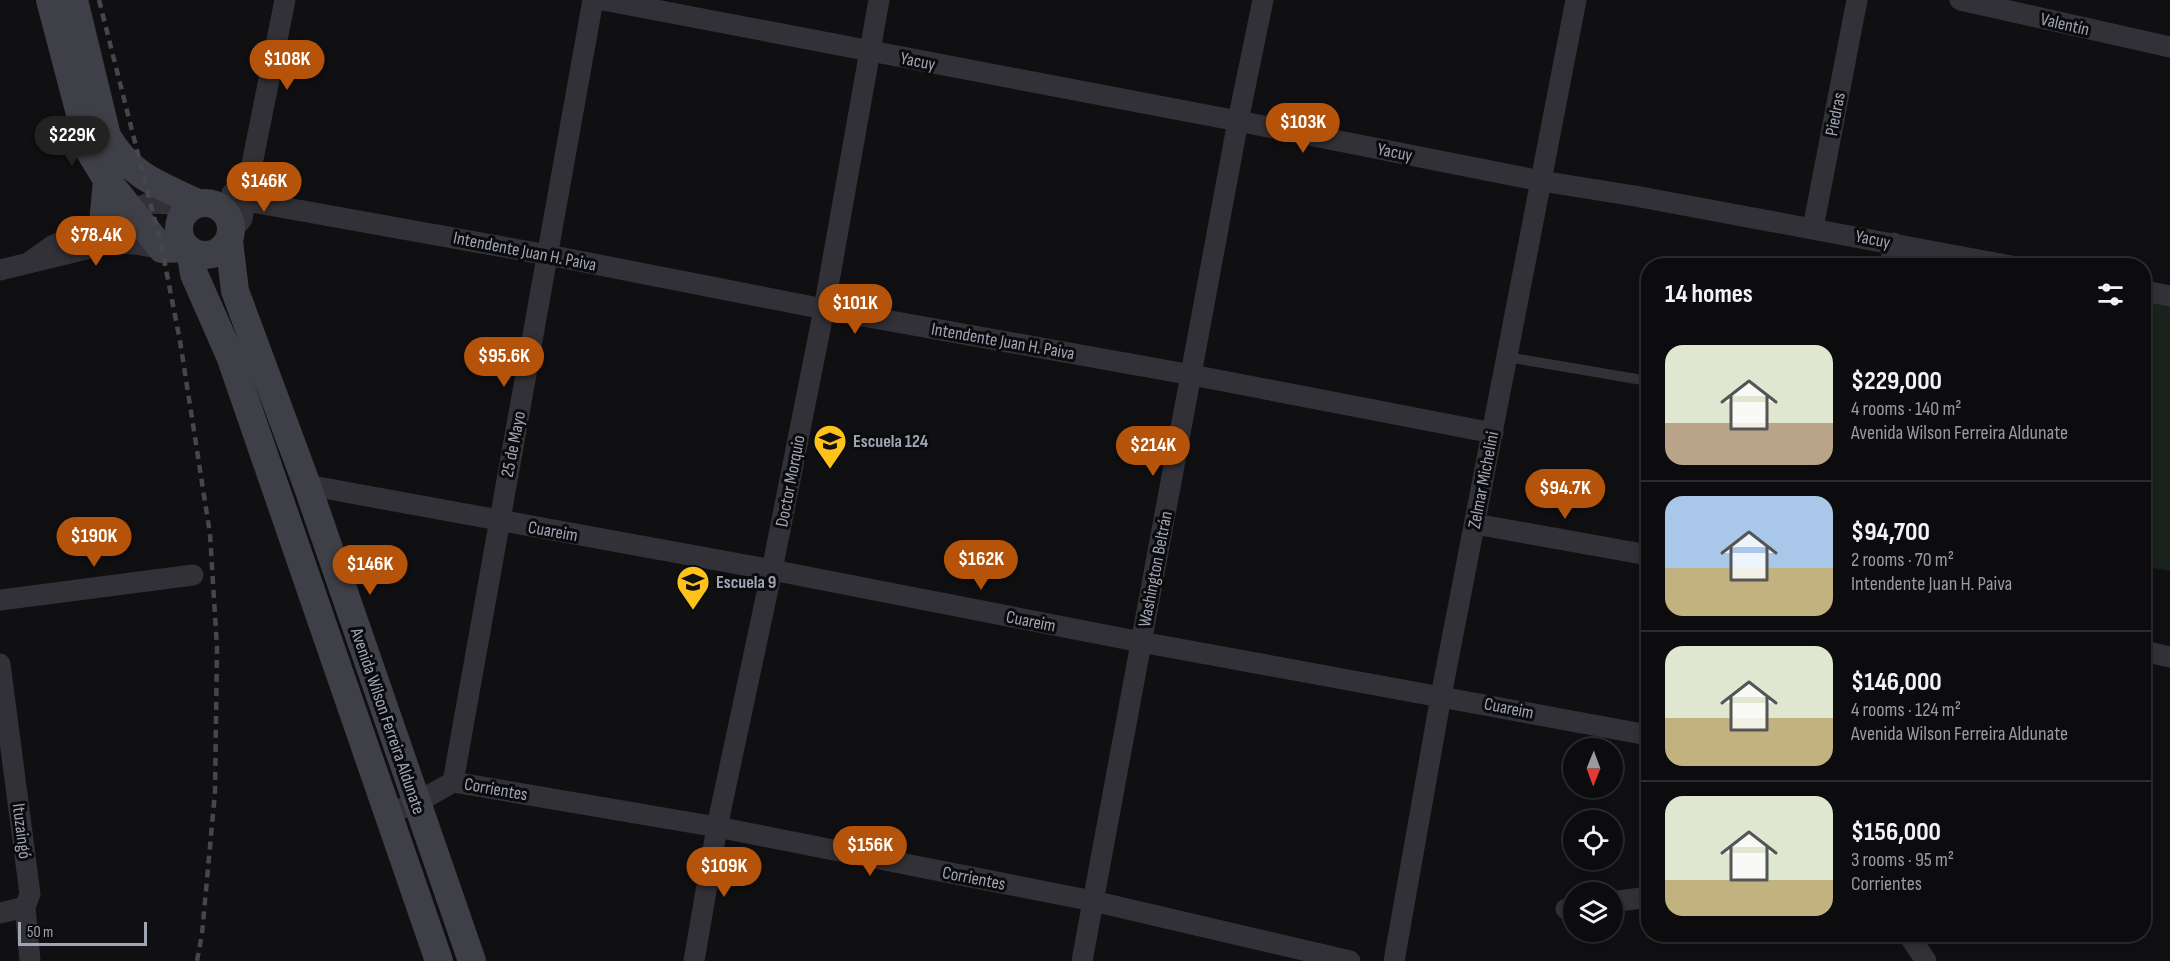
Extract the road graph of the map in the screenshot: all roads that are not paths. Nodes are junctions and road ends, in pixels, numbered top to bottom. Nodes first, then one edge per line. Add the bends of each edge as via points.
1 (50, 0) edge
2 (74, 0) edge
3 (285, 0) edge
4 (593, 0) edge
5 (603, 0) edge
6 (879, 0) edge
7 (1263, 0) edge
8 (1576, 0) edge
9 (1857, 0) edge
10 (1960, 0) edge
11 (2170, 47) edge
12 (870, 52) junction
13 (1238, 121) junction
14 (106, 180) junction
15 (1541, 182) junction
16 (216, 201) junction
17 (130, 210) junction
18 (103, 224) junction
19 (1813, 228) junction
20 (230, 235) junction
21 (1894, 243) junction
22 (183, 255) junction
23 (548, 255) junction
24 (1891, 258) edge
25 (1970, 258) edge
26 (31, 261) junction
27 (0, 270) edge
28 (2151, 292) edge
29 (2170, 296) edge
30 (824, 309) junction
31 (1507, 357) junction
32 (1192, 375) junction
33 (1641, 380) edge
34 (1492, 433) junction
35 (307, 485) junction
36 (499, 521) junction
37 (1475, 524) junction
38 (1641, 554) edge
39 (772, 570) junction
40 (193, 575) dead end
41 (0, 600) edge
42 (1141, 642) junction
43 (2151, 653) edge
44 (2170, 657) edge
45 (0, 664) edge
46 (1441, 696) junction
47 (1641, 734) edge
48 (453, 782) junction
49 (416, 803) junction
50 (390, 813) junction
51 (717, 828) junction
52 (1641, 898) edge
53 (1623, 900) edge
54 (1093, 901) junction
55 (25, 907) junction
56 (0, 913) edge
57 (1913, 942) edge
58 (30, 961) edge
59 (439, 961) edge
60 (472, 961) edge
61 (694, 961) edge
62 (1082, 961) edge
63 (1350, 961) edge
64 (1394, 961) edge
65 (1926, 961) edge

1 - 14 street, Avenida Wilson Ferreira Aldunate via 90,152
2 - 16 street via 107,136 114,148 145,178
3 - 16 street via 250,174
4 - 23 street, 25 de Mayo
5 - 12 street, Yacuy
6 - 12 street, Doctor Morquio
7 - 13 street, Washington Beltrán
8 - 15 street, Zelmar Michelini
9 - 19 street, Piedras
10 - 11 street, Valentín
12 - 13 street, Yacuy
12 - 30 street, Doctor Morquio
13 - 15 street, Yacuy
13 - 32 street, Washington Beltrán
14 - 17 street, Avenida Wilson Ferreira Aldunate
14 - 18 street
15 - 19 street, Yacuy
15 - 31 street, Zelmar Michelini
16 - 17 street, Intendente Juan H. Paiva via 150,203
16 - 20 street via 231,222
16 - 22 street via 183,214 179,228
16 - 23 street, Intendente Juan H. Paiva
17 - 18 street, Intendente Juan H. Paiva
17 - 22 street, Avenida Wilson Ferreira Aldunate
18 - 26 street, Intendente Juan H. Paiva via 51,246
19 - 21 street, Yacuy
20 - 22 street via 219,252
20 - 35 street, Avenida Wilson Ferreira Aldunate via 236,291
21 - 24 street
21 - 25 street, Yacuy
22 - 26 street, Intendente Juan H. Paiva via 136,244 111,243
22 - 50 street, Avenida Wilson Ferreira Aldunate via 230,356
23 - 30 street, Intendente Juan H. Paiva
23 - 36 street, 25 de Mayo
26 - 27 street, Intendente Juan H. Paiva
28 - 29 street
30 - 32 street, Intendente Juan H. Paiva
30 - 39 street, Doctor Morquio
31 - 33 lane
31 - 34 street, Zelmar Michelini
32 - 34 street, Intendente Juan H. Paiva
32 - 42 street, Washington Beltrán
34 - 37 street, Zelmar Michelini
35 - 36 street, Cuareim
35 - 49 street, Avenida Wilson Ferreira Aldunate
36 - 39 street, Cuareim
36 - 48 street, 25 de Mayo
37 - 38 street
37 - 46 street, Zelmar Michelini
39 - 42 street, Cuareim
39 - 51 street, Doctor Morquio
40 - 41 street
42 - 46 street, Cuareim
42 - 54 street, Washington Beltrán
43 - 44 street
45 - 55 street, Ituzaingó via 30,894
46 - 47 street, Cuareim
46 - 64 street, Zelmar Michelini
48 - 49 street, Corrientes
48 - 51 street, Corrientes
49 - 50 street, Corrientes
49 - 60 street, Avenida Wilson Ferreira Aldunate
50 - 59 street, Avenida Wilson Ferreira Aldunate
51 - 54 street, Corrientes
51 - 61 street, Doctor Morquio
52 - 53 street
54 - 62 street, Washington Beltrán
54 - 63 street, Corrientes
55 - 56 street
55 - 58 street, Ituzaingó
57 - 65 street

